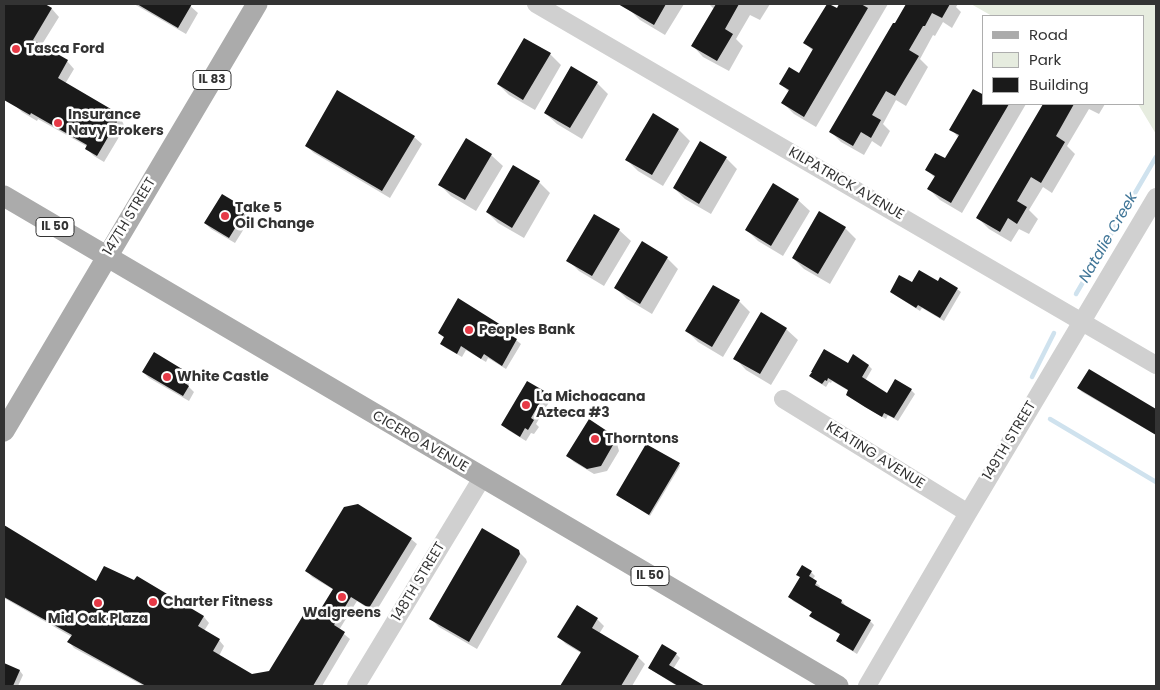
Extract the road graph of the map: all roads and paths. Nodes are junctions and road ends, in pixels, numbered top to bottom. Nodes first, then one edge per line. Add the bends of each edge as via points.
1 (257, 4) edge
2 (536, 4) edge
3 (4, 196) edge
4 (1156, 197) edge
5 (107, 258) junction
6 (1082, 322) junction
7 (1156, 365) edge
8 (783, 399) dead end
9 (4, 431) edge
10 (482, 478) junction
11 (968, 513) junction
12 (356, 686) edge
13 (838, 686) edge
14 (866, 686) edge

1 - 5 main road, 147TH STREET / IL 83
2 - 6 street, KILPATRICK AVENUE
3 - 5 main road, CICERO AVENUE / IL 50
4 - 6 street, 149TH STREET
5 - 9 main road, 147TH STREET
5 - 10 main road, CICERO AVENUE / IL 50
6 - 7 street, KILPATRICK AVENUE
6 - 11 street, 149TH STREET
8 - 11 street, KEATING AVENUE
10 - 12 street, 148TH STREET
10 - 13 main road, CICERO AVENUE / IL 50
11 - 14 street, 149TH STREET

